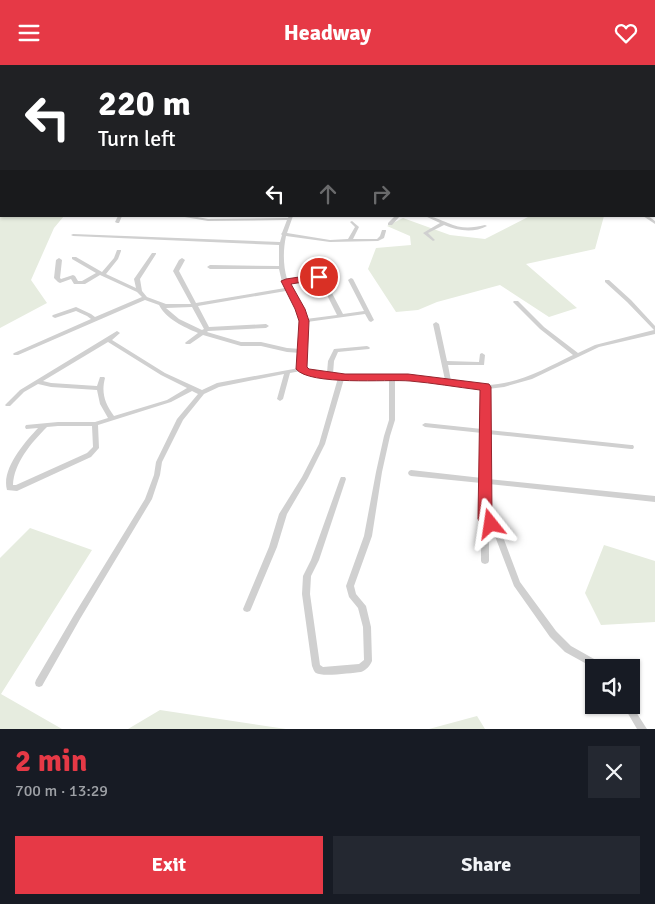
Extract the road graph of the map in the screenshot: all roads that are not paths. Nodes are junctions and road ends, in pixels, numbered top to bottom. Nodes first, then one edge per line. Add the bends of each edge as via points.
1 (120, 217) edge
2 (188, 217) edge
3 (397, 217) edge
4 (429, 217) edge
5 (290, 218) edge
6 (352, 221) dead end
7 (117, 222) dead end
8 (444, 223) junction
9 (390, 224) dead end
10 (485, 226) dead end
11 (384, 231) dead end
12 (283, 234) junction
13 (73, 235) dead end
14 (433, 240) dead end
15 (350, 241) junction
16 (281, 244) junction
17 (119, 251) dead end
18 (154, 254) dead end
19 (74, 258) dead end
20 (59, 260) dead end
21 (182, 260) dead end
22 (210, 267) dead end
23 (282, 269) junction
24 (101, 274) junction
25 (351, 280) dead end
26 (286, 281) junction
27 (607, 281) dead end
28 (288, 289) junction
29 (139, 291) junction
30 (145, 298) junction
31 (516, 302) dead end
32 (196, 305) junction
33 (161, 306) junction
34 (367, 312) junction
35 (341, 316) junction
36 (55, 317) dead end
37 (96, 320) junction
38 (371, 320) dead end
39 (304, 321) junction
40 (436, 324) dead end
41 (266, 326) dead end
42 (655, 330) edge
43 (205, 331) junction
44 (117, 333) dead end
45 (108, 341) junction
46 (188, 343) dead end
47 (367, 348) dead end
48 (303, 351) junction
49 (16, 354) dead end
50 (576, 354) junction
51 (482, 355) dead end
52 (444, 363) junction
53 (302, 369) junction
54 (288, 371) junction
55 (330, 376) junction
56 (341, 377) junction
57 (102, 378) dead end
58 (392, 378) junction
59 (448, 381) junction
60 (37, 382) junction
61 (485, 387) junction
62 (98, 388) junction
63 (191, 389) junction
64 (202, 393) junction
65 (280, 399) dead end
66 (8, 405) dead end
67 (112, 418) junction
68 (95, 424) junction
69 (45, 425) junction
70 (425, 425) dead end
71 (28, 427) dead end
72 (485, 431) junction
73 (631, 447) dead end
74 (411, 473) dead end
75 (343, 479) dead end
76 (485, 481) junction
77 (655, 499) edge
78 (485, 519) junction
79 (485, 561) dead end
80 (246, 609) dead end
81 (586, 659) edge
82 (39, 683) dead end
83 (633, 714) edge
84 (642, 729) edge

1 - 7 street
2 - 5 street via 208,220
3 - 9 street
4 - 8 street
5 - 12 street
6 - 15 street via 357,227
8 - 10 street via 463,230
8 - 14 street via 425,233
11 - 15 street via 378,240
12 - 15 street
12 - 16 street
13 - 16 street
16 - 23 street
17 - 24 street
18 - 29 street via 138,275
19 - 24 street
20 - 24 street via 57,278 60,281 73,277 76,283 80,283
21 - 32 street via 176,271
22 - 23 street
23 - 26 street
24 - 29 street
25 - 34 street
26 - 28 street
26 - 35 street via 321,277
27 - 42 street
28 - 32 street
28 - 39 street
29 - 30 street
30 - 33 street
30 - 37 street
31 - 50 street via 542,328
32 - 33 street
32 - 43 street
33 - 43 street via 184,323
34 - 35 street
34 - 38 street
35 - 39 street
36 - 37 street via 76,309
37 - 49 street
39 - 48 street
40 - 52 street
41 - 43 street
42 - 50 street
43 - 46 street
43 - 48 street via 242,344
44 - 45 street
45 - 60 street
45 - 63 street
47 - 55 street via 336,350
48 - 53 street
50 - 61 street via 523,380
51 - 52 street via 482,363 478,365
52 - 59 street
53 - 54 street
53 - 55 street
54 - 64 street via 217,385
54 - 65 street
55 - 56 street
56 - 58 street
56 - 80 street via 322,444 283,514 273,547
57 - 62 street
58 - 59 street
58 - 75 street via 392,420 368,536 350,586 352,595 362,606 367,627 368,661 360,668 319,671 306,594 307,576
59 - 61 street
60 - 62 street
60 - 66 street
61 - 72 street
62 - 67 street via 103,405
63 - 64 street
63 - 67 street via 169,401
64 - 82 street via 180,419 159,462 148,499
67 - 68 street
68 - 69 street
68 - 69 street via 96,448 89,455 17,488 9,488 12,472 24,450
69 - 71 street
70 - 72 street
72 - 73 street
72 - 76 street
74 - 76 street
76 - 77 street
76 - 78 street
78 - 79 street
78 - 81 street via 496,529 517,584 553,634 568,649
83 - 84 street

